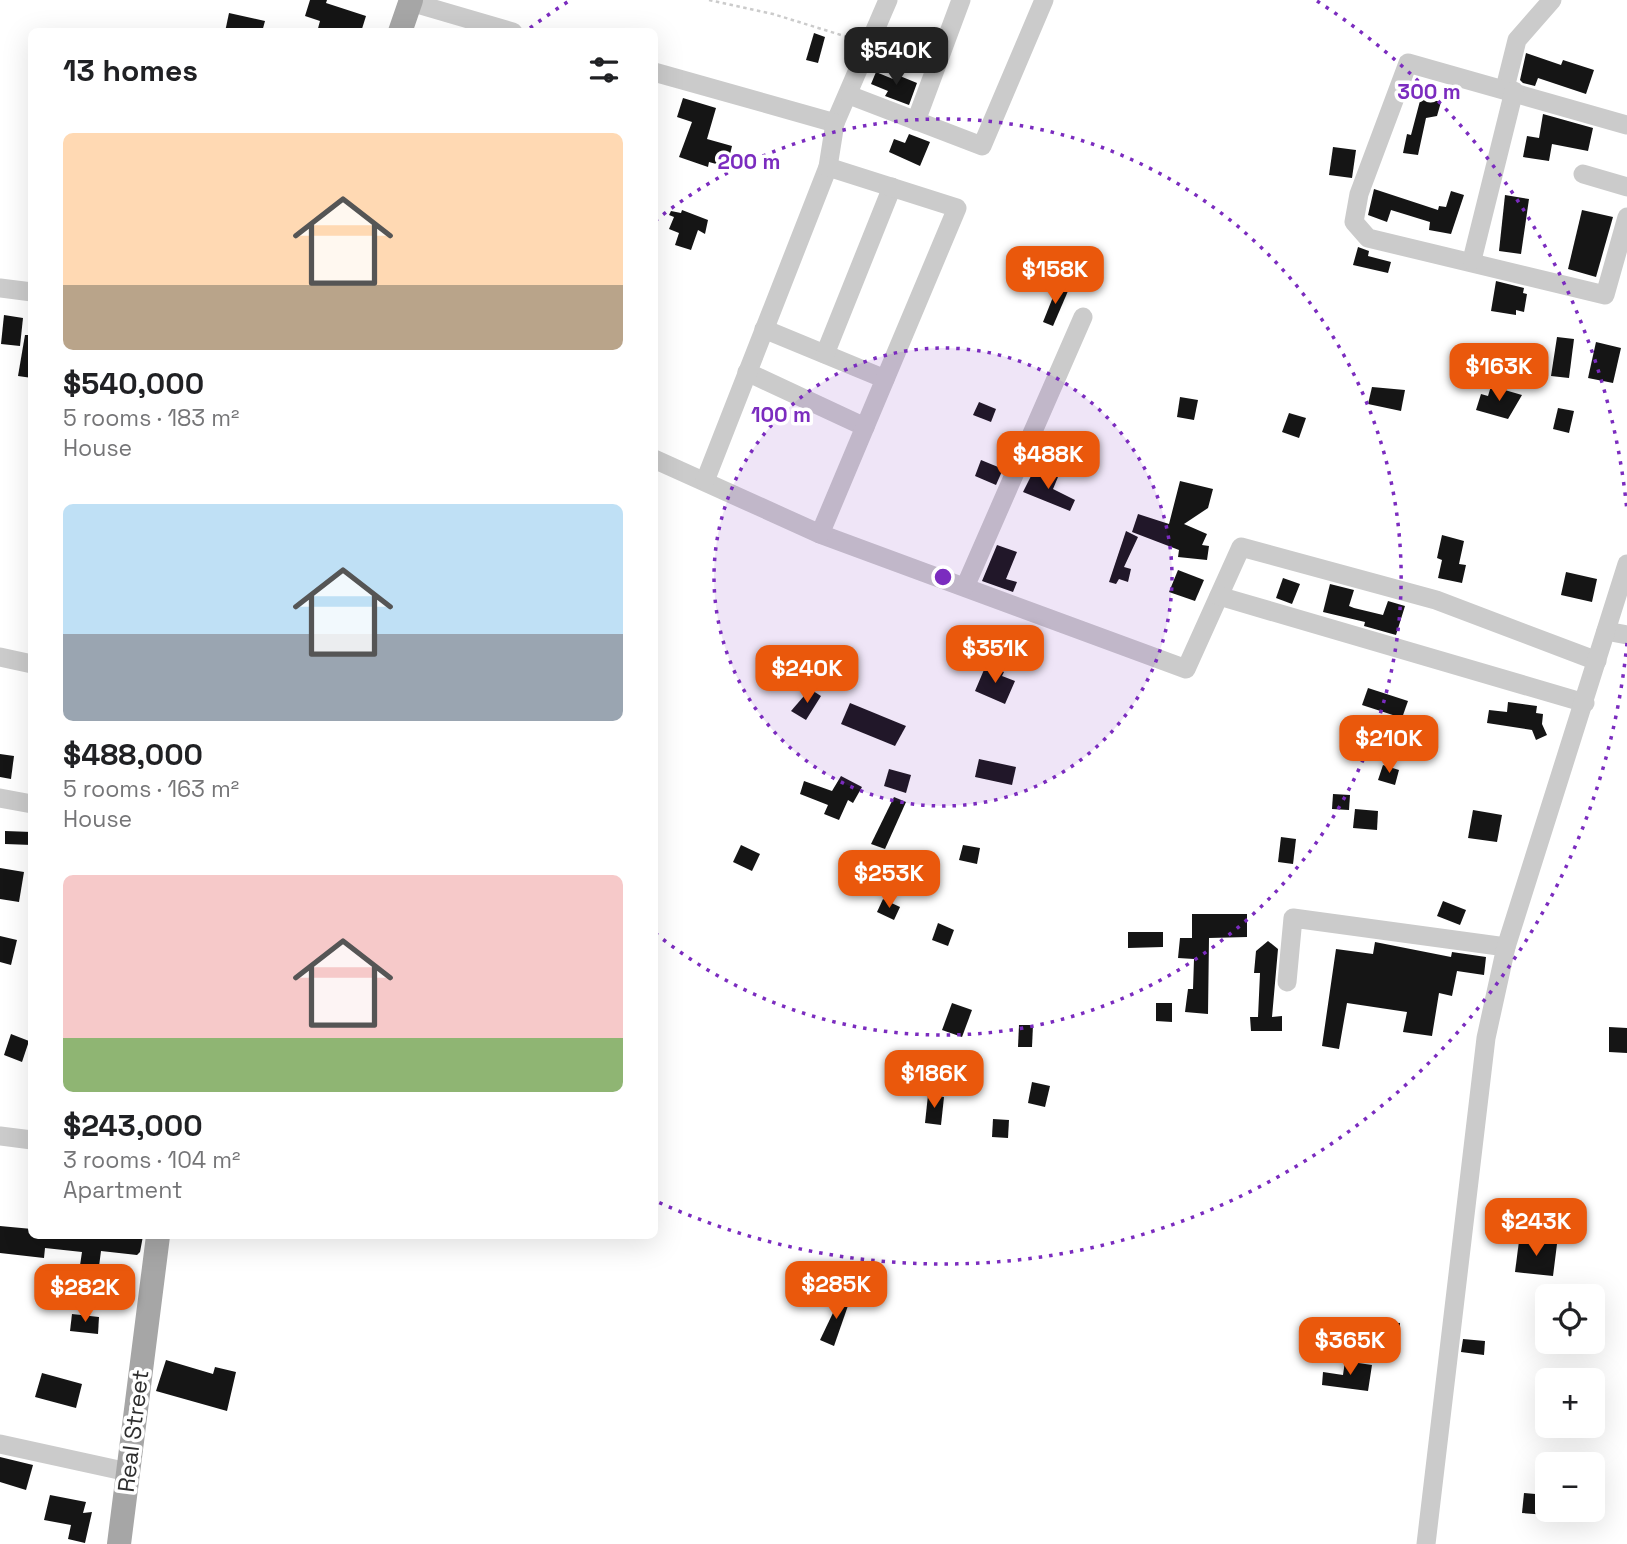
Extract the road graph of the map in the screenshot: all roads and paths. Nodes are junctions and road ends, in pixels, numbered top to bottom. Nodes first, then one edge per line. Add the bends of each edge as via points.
1 (709, 0) edge
2 (888, 0) edge
3 (961, 0) edge
4 (1044, 0) edge
5 (1552, 0) edge
6 (411, 1) edge
7 (401, 28) edge
8 (500, 28) edge
9 (871, 44) junction
10 (658, 73) edge
11 (1510, 89) junction
12 (849, 95) junction
13 (916, 121) junction
14 (835, 124) junction
15 (1627, 125) edge
16 (828, 167) junction
17 (1583, 174) dead end
18 (892, 187) junction
19 (1627, 187) edge
20 (1627, 217) edge
21 (1472, 260) junction
22 (0, 288) edge
23 (28, 292) edge
24 (1083, 317) dead end
25 (764, 328) junction
26 (825, 354) junction
27 (747, 372) junction
28 (885, 379) junction
29 (865, 427) junction
30 (658, 461) edge
31 (705, 481) junction
32 (820, 534) junction
33 (1627, 564) edge
34 (965, 587) junction
35 (1219, 596) junction
36 (1606, 631) junction
37 (1627, 635) edge
38 (0, 657) edge
39 (1597, 661) junction
40 (28, 663) edge
41 (1585, 703) junction
42 (0, 798) edge
43 (28, 803) edge
44 (1506, 947) junction
45 (1287, 982) dead end
46 (0, 1136) edge
47 (28, 1140) edge
48 (158, 1239) edge
49 (0, 1444) edge
50 (128, 1472) junction
51 (119, 1544) edge
52 (1426, 1544) edge

1 - 9 path
2 - 9 street
3 - 13 street
4 - 13 street via 982,146
5 - 11 street via 1517,40
6 - 7 main road
6 - 8 street
9 - 12 street
10 - 14 street
11 - 15 street
11 - 21 street
11 - 21 street via 1408,63 1359,194 1354,222 1368,238
12 - 13 street
12 - 14 street
14 - 16 street
16 - 18 street
16 - 25 street
17 - 19 street
18 - 26 street
18 - 28 street via 957,208
20 - 21 street via 1605,295
22 - 23 street
24 - 34 street
25 - 26 street
25 - 27 street
26 - 28 street
27 - 29 street
27 - 31 street
28 - 29 street
29 - 32 street
30 - 31 street
31 - 32 street
32 - 34 street
33 - 36 street
34 - 35 street via 1186,669
35 - 39 street via 1241,547 1436,600
35 - 41 street
36 - 37 street
36 - 39 street
38 - 40 street
39 - 41 street
41 - 44 street
42 - 43 street
44 - 45 street via 1293,918
44 - 52 street via 1486,1038
46 - 47 street
48 - 50 main road, Real Street
49 - 50 street
50 - 51 main road, Real Street

